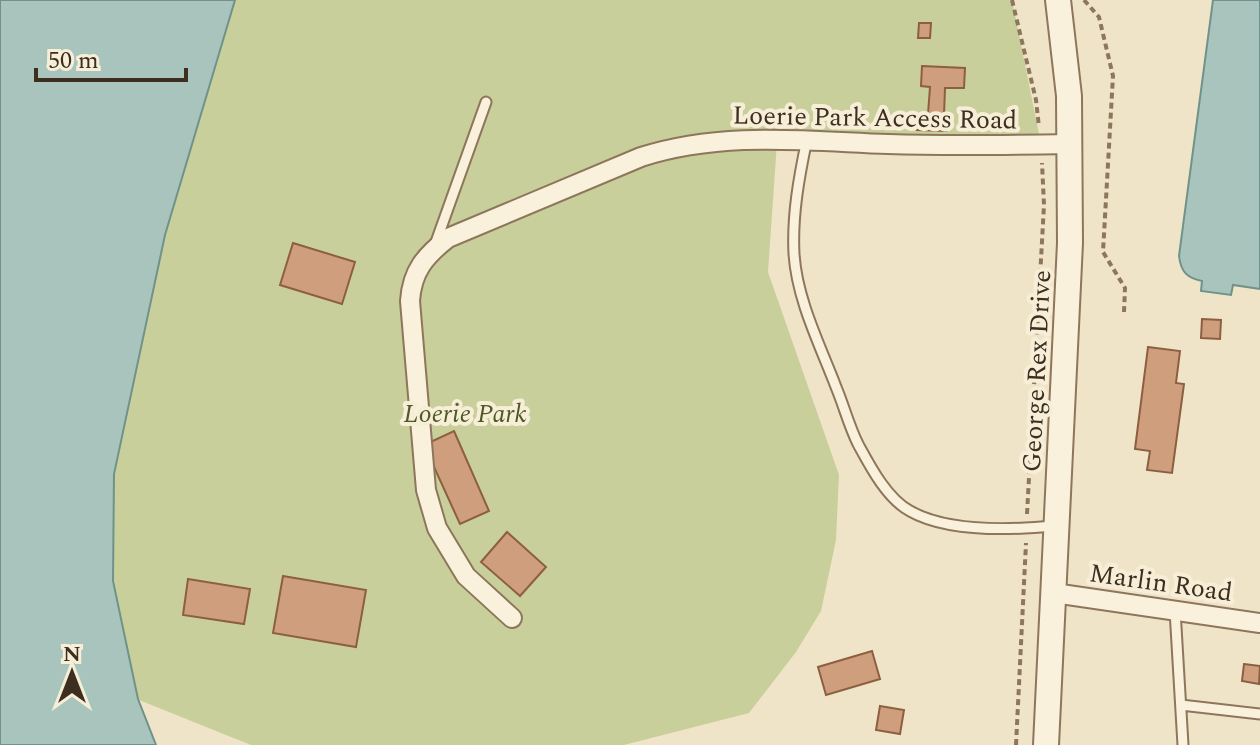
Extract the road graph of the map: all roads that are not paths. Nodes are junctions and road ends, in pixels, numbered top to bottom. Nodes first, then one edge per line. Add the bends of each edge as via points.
1 (1058, 0) edge
2 (486, 102) dead end
3 (808, 138) junction
4 (1071, 144) junction
5 (434, 249) junction
6 (1057, 526) junction
7 (1054, 593) junction
8 (1175, 610) junction
9 (512, 618) dead end
10 (1260, 623) edge
11 (1181, 705) junction
12 (1260, 714) edge
13 (1046, 745) edge
14 (1183, 745) edge

1 - 4 street, George Rex Drive
2 - 5 lane
3 - 4 street, Loerie Park Access Road via 930,145
3 - 5 street, Loerie Park Access Road via 709,141 671,148 448,238
3 - 6 lane via 797,183 794,256 805,304 858,443 890,495 907,510 933,521
4 - 6 street, George Rex Drive
5 - 9 street, Loerie Park Access Road via 411,283 410,301 426,490 437,528 466,576
6 - 7 street, George Rex Drive
7 - 8 street, Marlin Road
7 - 13 street, George Rex Drive
8 - 10 street, Marlin Road
8 - 11 lane
11 - 12 lane
11 - 14 lane

